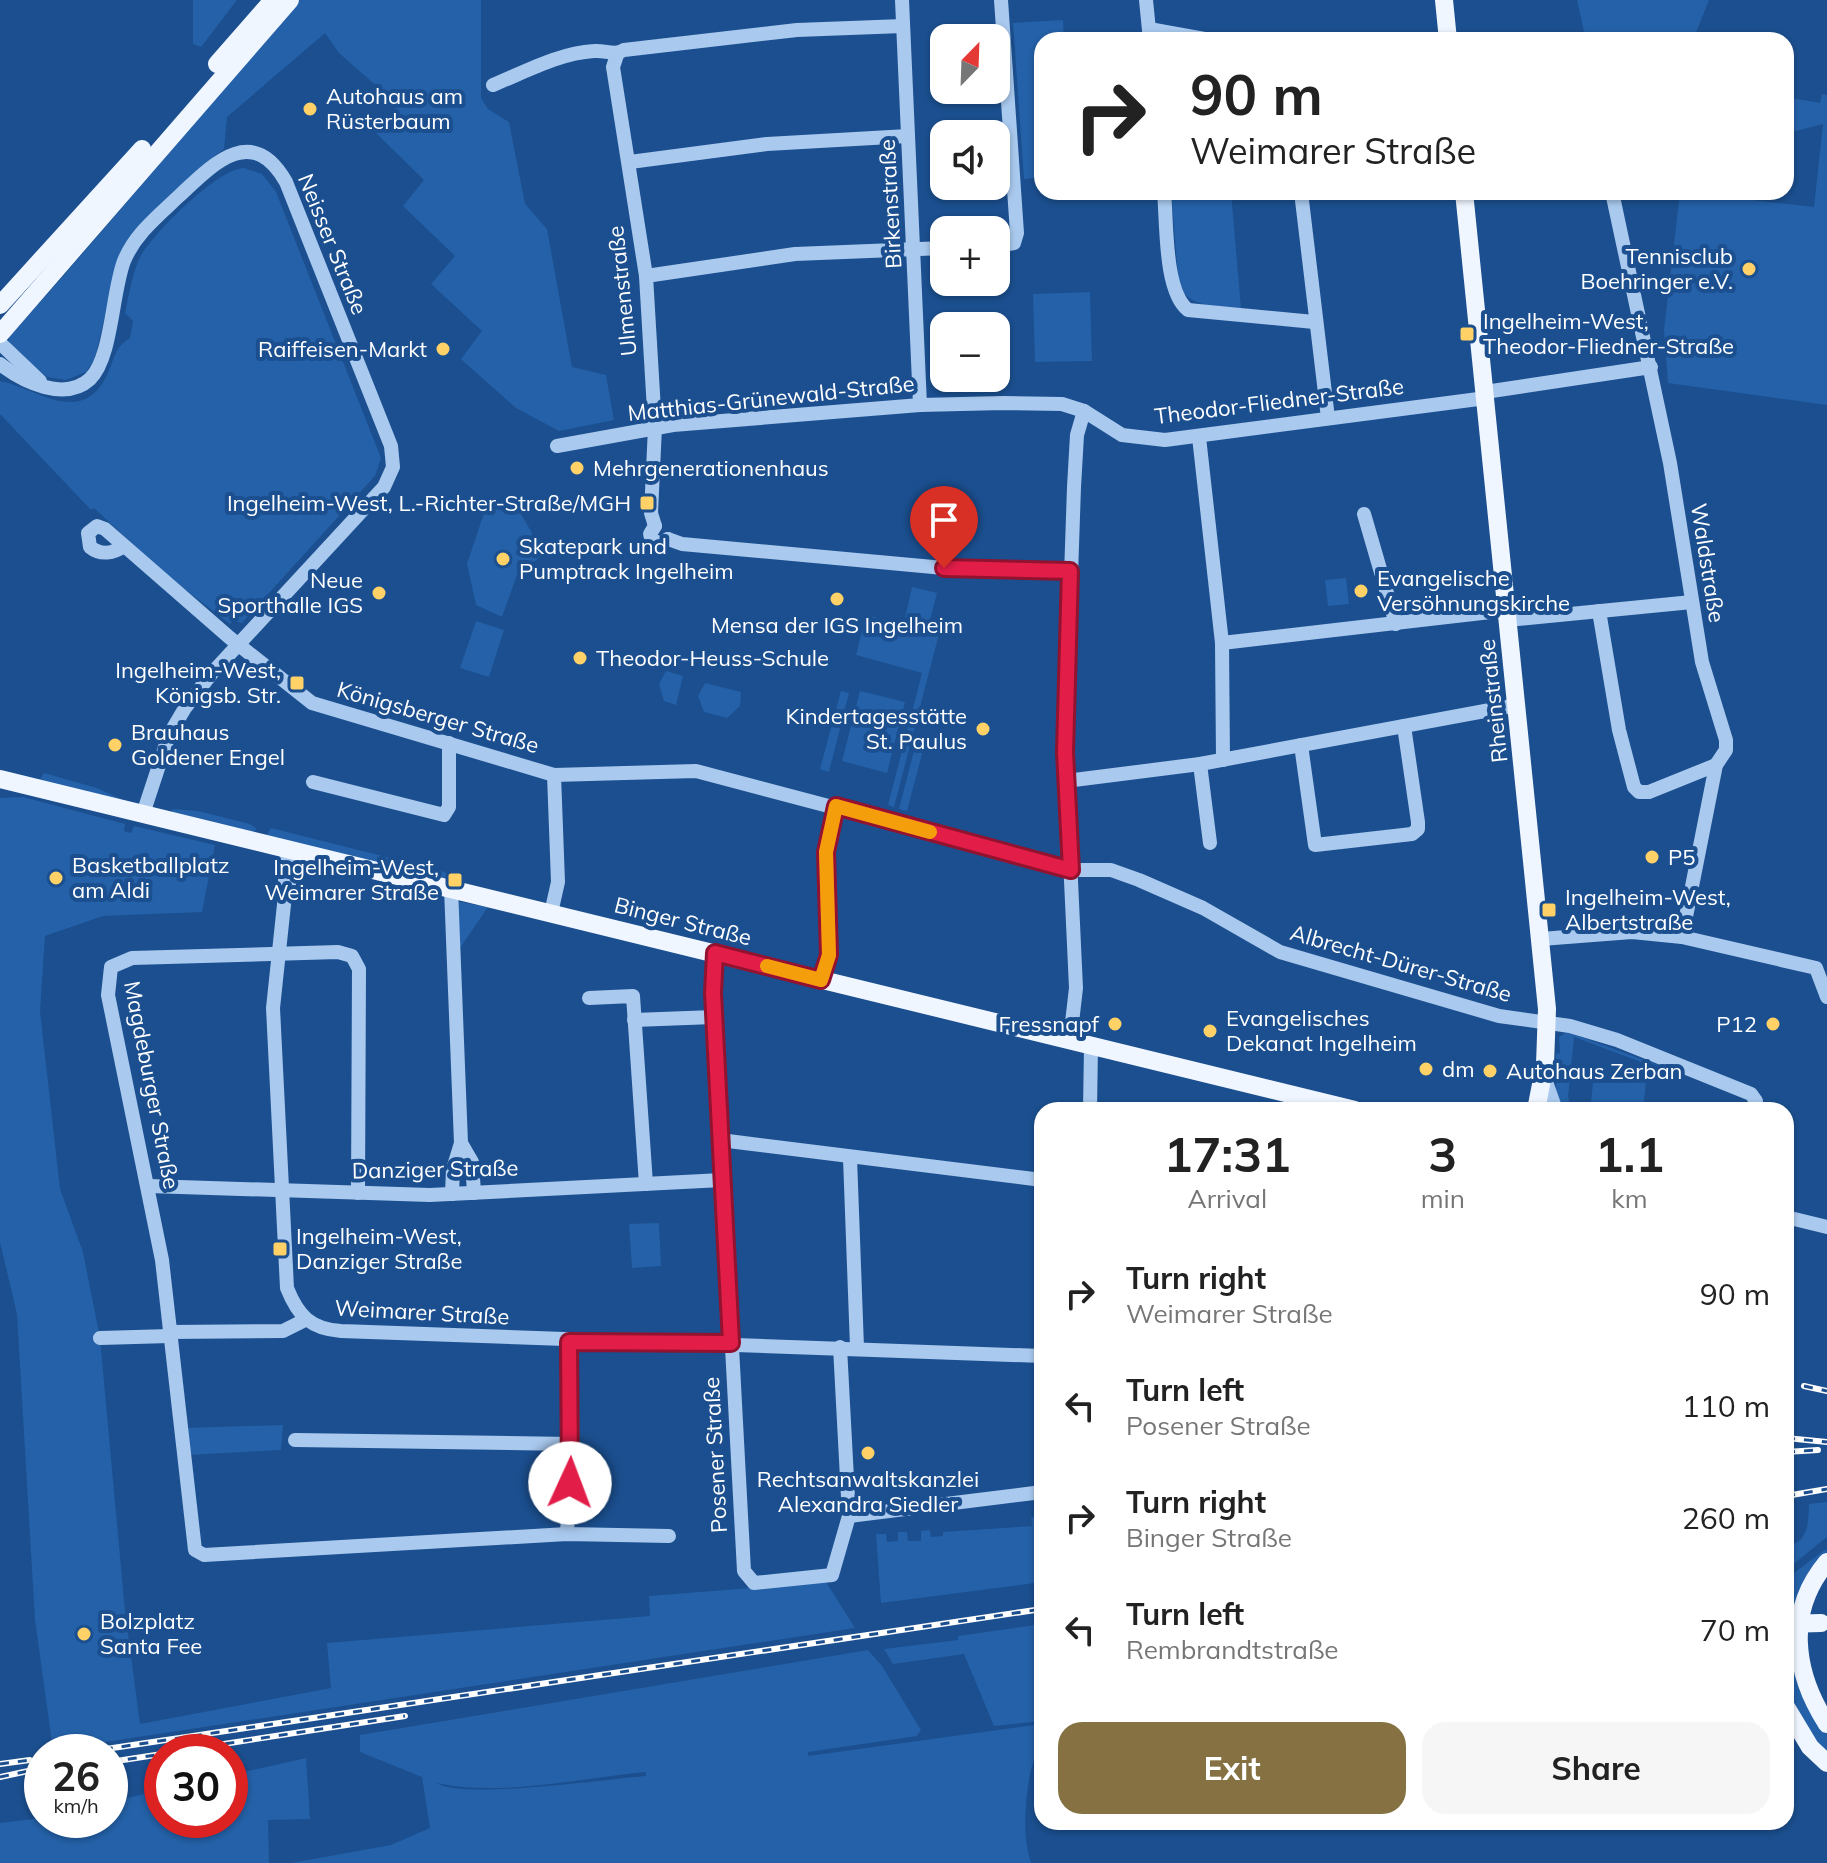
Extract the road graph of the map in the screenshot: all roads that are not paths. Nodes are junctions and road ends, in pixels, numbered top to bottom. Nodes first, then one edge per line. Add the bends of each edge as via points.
1 (273, 0) edge
2 (290, 0) edge
3 (902, 0) edge
4 (1001, 0) edge
5 (1146, 0) edge
6 (1444, 0) edge
7 (903, 26) junction
8 (1150, 32) edge
9 (1447, 32) edge
10 (617, 55) junction
11 (493, 85) dead end
12 (908, 136) junction
13 (630, 162) junction
14 (1165, 200) edge
15 (1302, 200) edge
16 (1465, 200) edge
17 (1614, 200) edge
18 (1010, 244) edge
19 (930, 248) edge
20 (914, 249) junction
21 (646, 276) junction
22 (17, 286) junction
23 (0, 295) edge
24 (0, 305) edge
25 (1314, 322) junction
26 (0, 334) edge
27 (0, 343) edge
28 (1651, 367) junction
29 (4, 369) edge
30 (47, 387) junction
31 (1486, 395) junction
32 (920, 405) junction
33 (1084, 411) junction
34 (1328, 418) junction
35 (655, 427) junction
36 (1199, 437) junction
37 (557, 446) dead end
38 (1364, 514) dead end
39 (124, 546) dead end
40 (1070, 571) junction
41 (1692, 602) junction
42 (1599, 611) junction
43 (1513, 615) junction
44 (1396, 624) junction
45 (1222, 643) junction
46 (238, 644) junction
47 (1517, 705) junction
48 (1404, 726) junction
49 (449, 743) junction
50 (1301, 745) junction
51 (1223, 760) junction
52 (1200, 764) junction
53 (1716, 765) junction
54 (554, 775) junction
55 (0, 779) edge
56 (1066, 781) junction
57 (313, 782) dead end
58 (836, 806) junction
59 (143, 814) junction
60 (1210, 843) dead end
61 (291, 849) junction
62 (1071, 870) junction
63 (451, 888) junction
64 (551, 913) junction
65 (1682, 937) junction
66 (1541, 939) junction
67 (715, 953) junction
68 (279, 954) junction
69 (821, 980) junction
70 (1827, 997) edge
71 (589, 998) dead end
72 (714, 1017) junction
73 (634, 1020) junction
74 (1548, 1023) junction
75 (1070, 1040) junction
76 (1091, 1046) junction
77 (1544, 1076) junction
78 (1090, 1102) edge
79 (1322, 1102) edge
80 (1538, 1102) edge
81 (1553, 1102) edge
82 (1753, 1102) edge
83 (720, 1140) junction
84 (461, 1143) junction
85 (850, 1158) junction
86 (1034, 1179) edge
87 (722, 1180) junction
88 (646, 1184) junction
89 (149, 1186) junction
90 (282, 1190) junction
91 (358, 1193) junction
92 (474, 1193) junction
93 (452, 1194) junction
94 (1794, 1219) edge
95 (1808, 1222) junction
96 (1794, 1224) edge
97 (1827, 1227) edge
98 (305, 1320) junction
99 (170, 1334) junction
100 (100, 1338) dead end
101 (569, 1342) junction
102 (731, 1343) junction
103 (840, 1347) junction
104 (857, 1347) junction
105 (1034, 1356) edge
106 (295, 1440) dead end
107 (571, 1444) junction
108 (1034, 1493) edge
109 (849, 1516) junction
110 (567, 1534) junction
111 (669, 1536) dead end
112 (1827, 1562) edge
113 (1824, 1622) edge
114 (1794, 1624) edge
115 (1794, 1720) edge
116 (1827, 1724) edge
117 (1827, 1763) edge

1 - 22 main road
2 - 26 main road
3 - 7 street, Birkenstraße
4 - 18 street via 1017,233
5 - 8 street
6 - 9 main road
7 - 10 street via 740,35
7 - 12 street, Birkenstraße
10 - 11 street via 597,51 558,58
10 - 13 street, Ulmenstraße via 613,67
12 - 13 street via 767,144
12 - 20 street, Birkenstraße
13 - 21 street, Ulmenstraße
14 - 25 street via 1179,303 1188,310
15 - 25 street
16 - 31 main road, Rheinstraße
17 - 28 street, Waldstraße
19 - 20 street
20 - 21 street via 782,256
20 - 32 street, Birkenstraße
21 - 35 street, Ulmenstraße
22 - 23 street
22 - 24 main road
25 - 34 street
27 - 30 street
28 - 31 street, Theodor-Fliedner-Straße
28 - 41 street, Waldstraße
29 - 30 street
30 - 46 street, Neisser Straße via 75,387 96,372 122,266 146,227 223,157 254,154 276,166 388,438 393,467 384,487
31 - 34 street, Theodor-Fliedner-Straße
31 - 43 main road, Rheinstraße
32 - 33 street, Matthias-Grünewald-Straße via 1051,403
32 - 35 street, Matthias-Grünewald-Straße
33 - 36 street, Theodor-Fliedner-Straße via 1136,439
33 - 40 street via 1077,435
34 - 36 street, Theodor-Fliedner-Straße
35 - 37 street, Matthias-Grünewald-Straße
35 - 40 street, Ulmenstraße via 655,526 650,534 661,544 668,539 944,568
36 - 45 street
38 - 44 street
39 - 46 street
40 - 56 street
41 - 42 street
41 - 53 street, Waldstraße via 1702,662 1726,740
42 - 43 street
42 - 53 street via 1631,782 1639,792 1649,792
43 - 44 street
43 - 47 main road, Rheinstraße
44 - 45 street
45 - 51 street
46 - 49 street, Königsberger Straße via 312,703
46 - 59 street, Neisser Straße via 201,686 169,735
47 - 48 street
47 - 66 main road, Rheinstraße
48 - 50 street
48 - 50 street via 1418,822 1412,834 1315,845
49 - 54 street, Königsberger Straße
49 - 57 street via 449,807 444,815
50 - 51 street
51 - 52 street
52 - 56 street
52 - 60 street
53 - 65 street, Waldstraße
54 - 58 street, Albrecht-Dürer-Straße via 696,771
54 - 64 street, Königsberger Straße via 558,882
55 - 59 main road, Binger Straße
56 - 62 street
58 - 62 street, Albrecht-Dürer-Straße
58 - 69 street via 826,852 829,955
59 - 61 main road, Binger Straße
61 - 63 main road, Binger Straße
61 - 68 street, Weimarer Straße
62 - 74 street, Albrecht-Dürer-Straße via 1111,870 1139,880 1203,908 1280,952 1499,1016
62 - 75 street via 1076,988
63 - 64 main road, Binger Straße
63 - 84 street
64 - 67 main road, Binger Straße
65 - 66 street via 1632,932
65 - 70 street via 1816,968
66 - 74 main road, Rheinstraße
67 - 69 main road, Binger Straße
67 - 72 street, Posener Straße
68 - 89 street, Magdeburger Straße via 132,958 111,967 108,995
68 - 90 street, Weimarer Straße via 273,1008
68 - 91 street via 338,952 357,961
69 - 75 main road, Binger Straße
71 - 73 street via 633,996
72 - 73 street
72 - 83 street, Posener Straße
73 - 88 street
74 - 77 main road, Rheinstraße
74 - 82 street, Albrecht-Dürer-Straße via 1617,1040
75 - 76 main road, Binger Straße
76 - 78 street
76 - 79 main road, Binger Straße
77 - 80 main road, Rheinstraße
77 - 81 street
83 - 85 street
83 - 87 street, Posener Straße
84 - 92 street via 473,1169
84 - 93 street
85 - 86 street
85 - 104 street
87 - 88 street, Danziger Straße
87 - 102 street, Posener Straße
88 - 92 street, Danziger Straße
89 - 90 street, Danziger Straße
89 - 99 street, Magdeburger Straße
90 - 91 street, Danziger Straße
90 - 98 street, Weimarer Straße via 287,1288
91 - 93 street, Danziger Straße
92 - 93 street, Danziger Straße
94 - 95 street
95 - 96 street
95 - 97 street
98 - 99 street via 283,1331
98 - 101 street, Weimarer Straße via 328,1330
99 - 100 street
99 - 110 street, Magdeburger Straße via 195,1550 204,1555
101 - 102 street, Weimarer Straße
101 - 107 street
102 - 103 street, Weimarer Straße
102 - 109 street, Posener Straße via 744,1571 754,1583 832,1575
103 - 104 street, Weimarer Straße
103 - 109 street
104 - 105 street, Weimarer Straße
106 - 107 street
107 - 110 street
108 - 109 street
110 - 111 street
112 - 116 main road via 1804,1601 1798,1637 1803,1679
113 - 114 main road, bridge
115 - 117 main road

